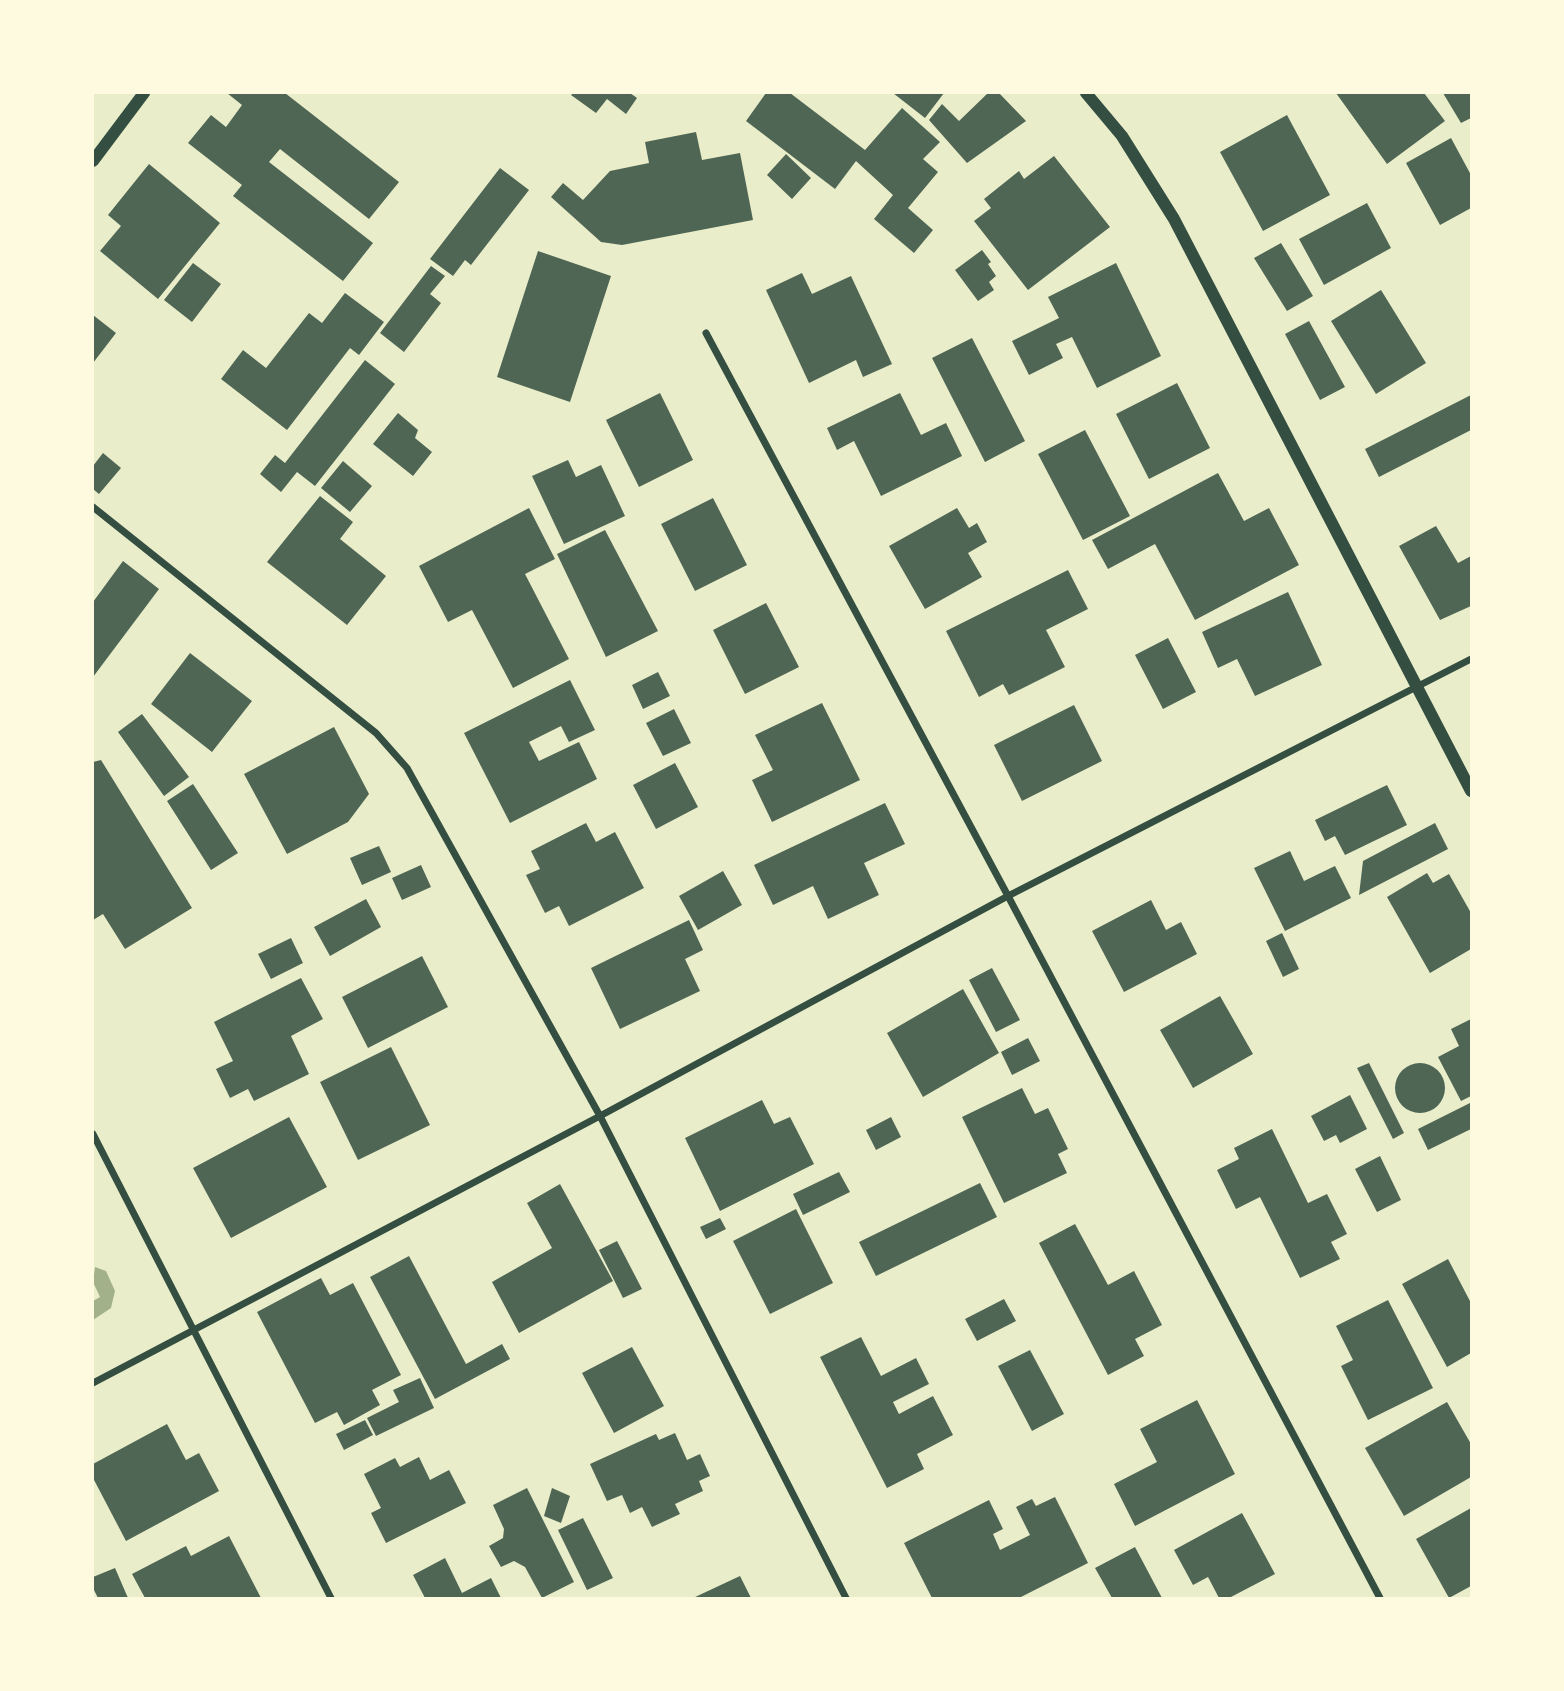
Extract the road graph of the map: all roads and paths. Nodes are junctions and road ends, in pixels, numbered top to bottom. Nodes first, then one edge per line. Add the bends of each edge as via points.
1 (144, 93) edge
2 (1086, 93) edge
3 (93, 160) edge
4 (706, 333) dead end
5 (93, 507) edge
6 (1471, 659) edge
7 (1419, 686) junction
8 (1471, 791) edge
9 (1008, 896) junction
10 (600, 1116) junction
11 (93, 1134) edge
12 (195, 1330) junction
13 (93, 1383) edge
14 (331, 1598) edge
15 (846, 1598) edge
16 (1380, 1598) edge

1 - 3 street
2 - 7 street via 1122,136 1174,219
4 - 9 street
5 - 10 street via 376,733 407,768
6 - 7 street
7 - 8 street
7 - 9 street
9 - 10 street
9 - 16 street
10 - 12 street
10 - 15 street
11 - 12 street
12 - 13 street
12 - 14 street

